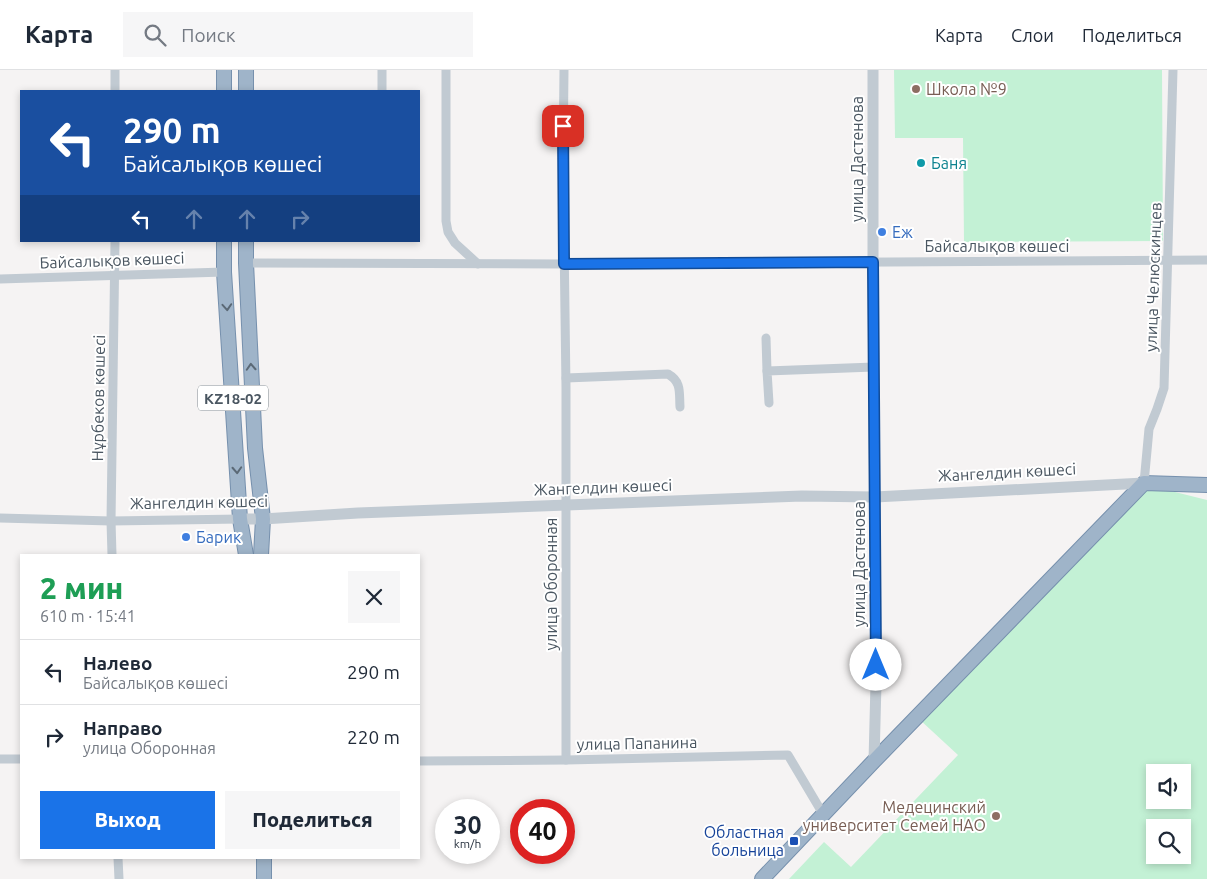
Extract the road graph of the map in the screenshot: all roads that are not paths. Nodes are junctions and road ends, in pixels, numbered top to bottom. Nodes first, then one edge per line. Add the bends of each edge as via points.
1 (115, 70) edge
2 (224, 70) edge
3 (246, 70) edge
4 (382, 70) edge
5 (446, 70) edge
6 (564, 70) edge
7 (873, 70) edge
8 (1173, 70) edge
9 (115, 90) edge
10 (224, 90) edge
11 (246, 90) edge
12 (382, 90) edge
13 (115, 242) edge
14 (224, 242) edge
15 (246, 242) edge
16 (1168, 260) junction
17 (1207, 260) edge
18 (873, 262) junction
19 (246, 263) junction
20 (478, 264) junction
21 (564, 264) junction
22 (224, 272) junction
23 (115, 275) junction
24 (0, 279) edge
25 (766, 338) dead end
26 (874, 367) junction
27 (767, 371) junction
28 (566, 378) junction
29 (769, 403) dead end
30 (680, 406) dead end
31 (1144, 483) junction
32 (1207, 485) edge
33 (875, 497) junction
34 (566, 506) junction
35 (0, 518) edge
36 (240, 518) junction
37 (263, 519) junction
38 (111, 521) junction
39 (112, 554) edge
40 (246, 554) edge
41 (261, 554) edge
42 (0, 759) edge
43 (20, 759) edge
44 (566, 760) junction
45 (874, 760) junction
46 (420, 761) edge
47 (823, 814) junction
48 (118, 859) edge
49 (264, 859) edge
50 (118, 879) edge
51 (264, 879) edge
52 (762, 879) edge

1 - 9 street
2 - 10 highway
3 - 11 highway
4 - 12 street
5 - 20 street via 446,220 454,243
6 - 21 street, улица Оборонная
7 - 18 street, улица Дастенова
8 - 16 street, улица Челюскинцев
13 - 23 street, Нұрбеков көшесі
14 - 22 highway, KZ18-02
15 - 19 highway, KZ18-02
16 - 17 street, Байсалықов көшесі
16 - 18 street, Байсалықов көшесі
16 - 31 street, улица Челюскинцев via 1164,388 1149,429
18 - 21 street, Байсалықов көшесі
18 - 26 street, улица Дастенова
19 - 20 street, Байсалықов көшесі
37 -> 19 highway, KZ18-02 via 255,448
20 - 21 street, Байсалықов көшесі
21 - 28 street, улица Оборонная
22 - 23 street, Байсалықов көшесі
22 -> 36 highway, KZ18-02
23 - 24 street, Байсалықов көшесі
23 - 38 street, Нұрбеков көшесі
25 - 27 street
26 - 27 street
26 - 33 street, улица Дастенова
27 - 29 street
28 - 30 street via 668,374 679,386
28 - 34 street, улица Оборонная
31 - 32 highway, Жангелдин көшесі
31 - 33 street, Жангелдин көшесі
31 - 45 highway
33 - 34 street, Жангелдин көшесі via 802,496
33 - 45 street, улица Дастенова
34 - 37 street, Жангелдин көшесі
34 - 44 street, улица Оборонная
35 - 38 street, Жангелдин көшесі
36 - 37 street, Жангелдин көшесі
36 - 38 street, Жангелдин көшесі
36 - 40 highway, KZ18-02
37 - 41 highway, KZ18-02
38 - 39 street, Нұрбеков көшесі
42 - 43 street
44 - 46 street, улица Папанина
44 - 47 street, улица Папанина via 788,755
45 - 47 highway
47 - 52 highway
48 - 50 street
49 - 51 highway

